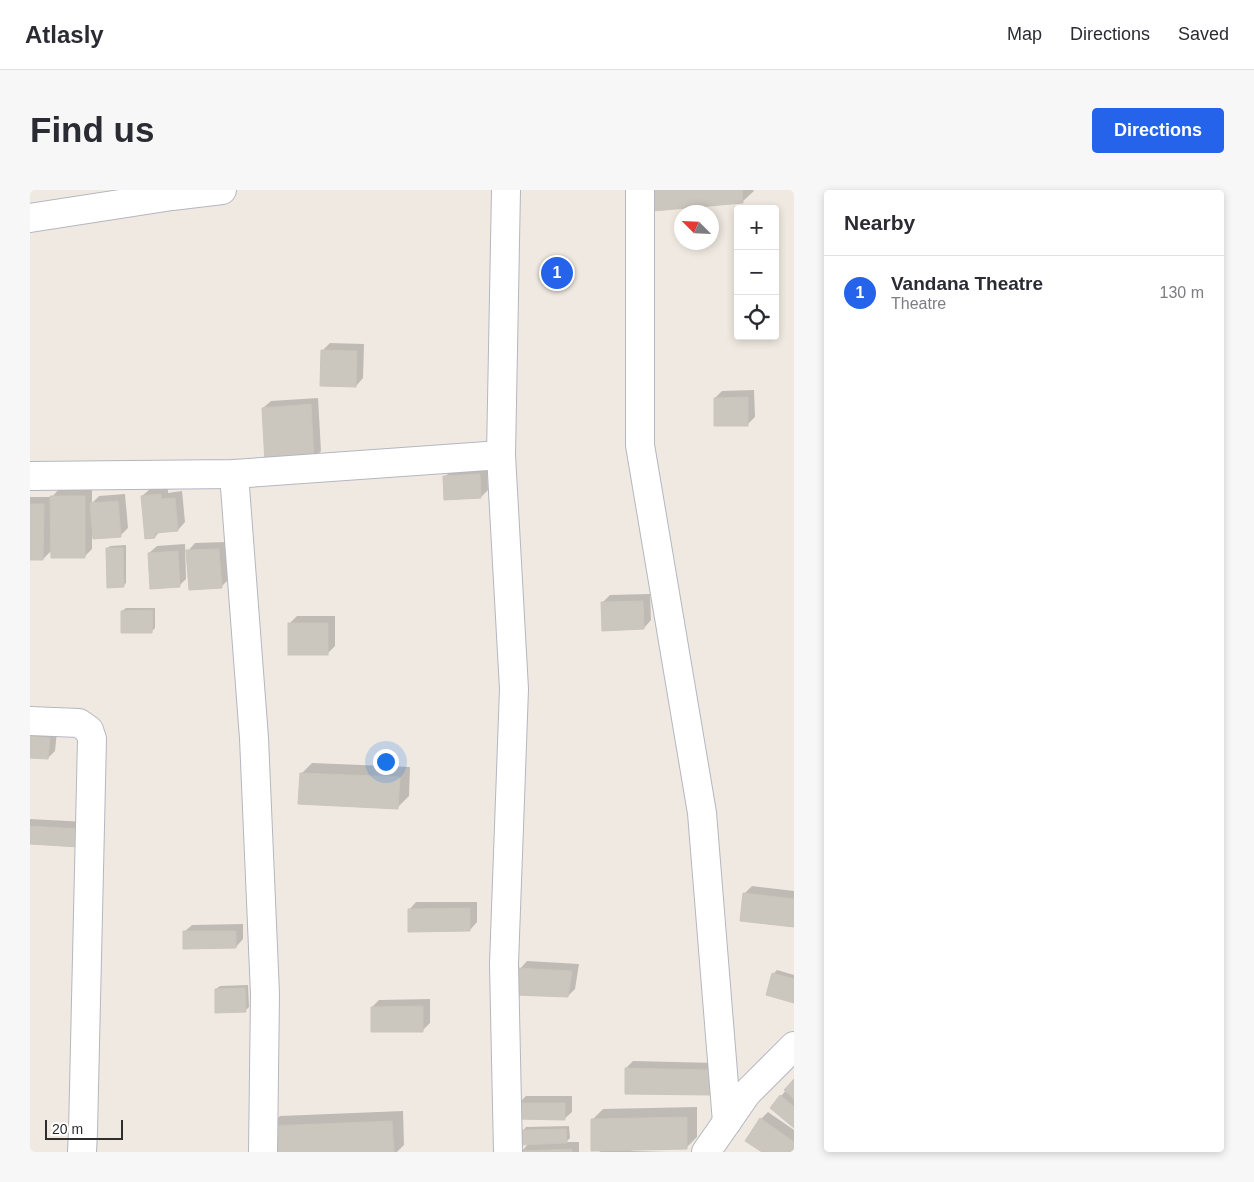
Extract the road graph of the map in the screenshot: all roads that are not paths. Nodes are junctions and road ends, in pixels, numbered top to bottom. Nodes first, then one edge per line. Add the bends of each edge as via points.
1 (506, 190) edge
2 (640, 190) edge
3 (205, 191) edge
4 (30, 218) edge
5 (501, 455) junction
6 (234, 474) junction
7 (30, 476) edge
8 (30, 721) edge
9 (794, 1046) edge
10 (727, 1122) junction
11 (82, 1152) edge
12 (263, 1152) edge
13 (508, 1152) edge
14 (706, 1152) edge

1 - 5 street
2 - 10 street via 640,445 702,813
3 - 4 street
5 - 6 street
5 - 13 street via 514,689 504,964
6 - 7 street
6 - 12 street via 254,738 265,985
8 - 11 street via 79,723 89,730 92,739
9 - 10 street via 748,1093
10 - 14 street

